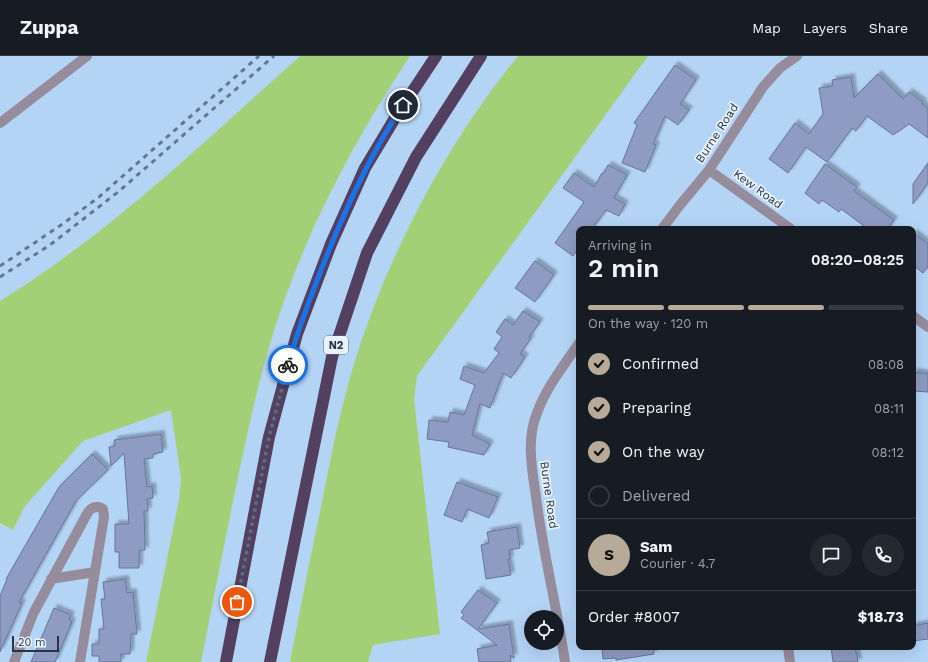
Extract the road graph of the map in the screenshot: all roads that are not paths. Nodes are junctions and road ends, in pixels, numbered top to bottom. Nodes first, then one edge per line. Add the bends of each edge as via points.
1 (87, 56) edge
2 (436, 56) edge
3 (480, 56) edge
4 (797, 56) edge
5 (0, 123) edge
6 (709, 170) junction
7 (664, 226) edge
8 (787, 226) edge
9 (916, 318) edge
10 (928, 327) edge
11 (576, 348) edge
12 (95, 572) junction
13 (51, 580) junction
14 (788, 650) edge
15 (14, 662) edge
16 (80, 662) edge
17 (226, 662) edge
18 (270, 662) edge
19 (565, 662) edge
20 (790, 662) edge

1 - 5 street
2 - 17 highway via 366,168 331,244 297,334 269,437
3 - 18 highway, N2 via 416,157 367,253 332,357
4 - 6 street, Burne Road via 762,86
6 - 7 street, Burne Road
6 - 8 street, Kew Road
9 - 10 street
11 - 19 street, Burne Road via 536,413 530,451
12 - 13 street
12 - 13 street via 104,518 103,509 92,507
12 - 16 street
13 - 15 street via 34,612
14 - 20 street

